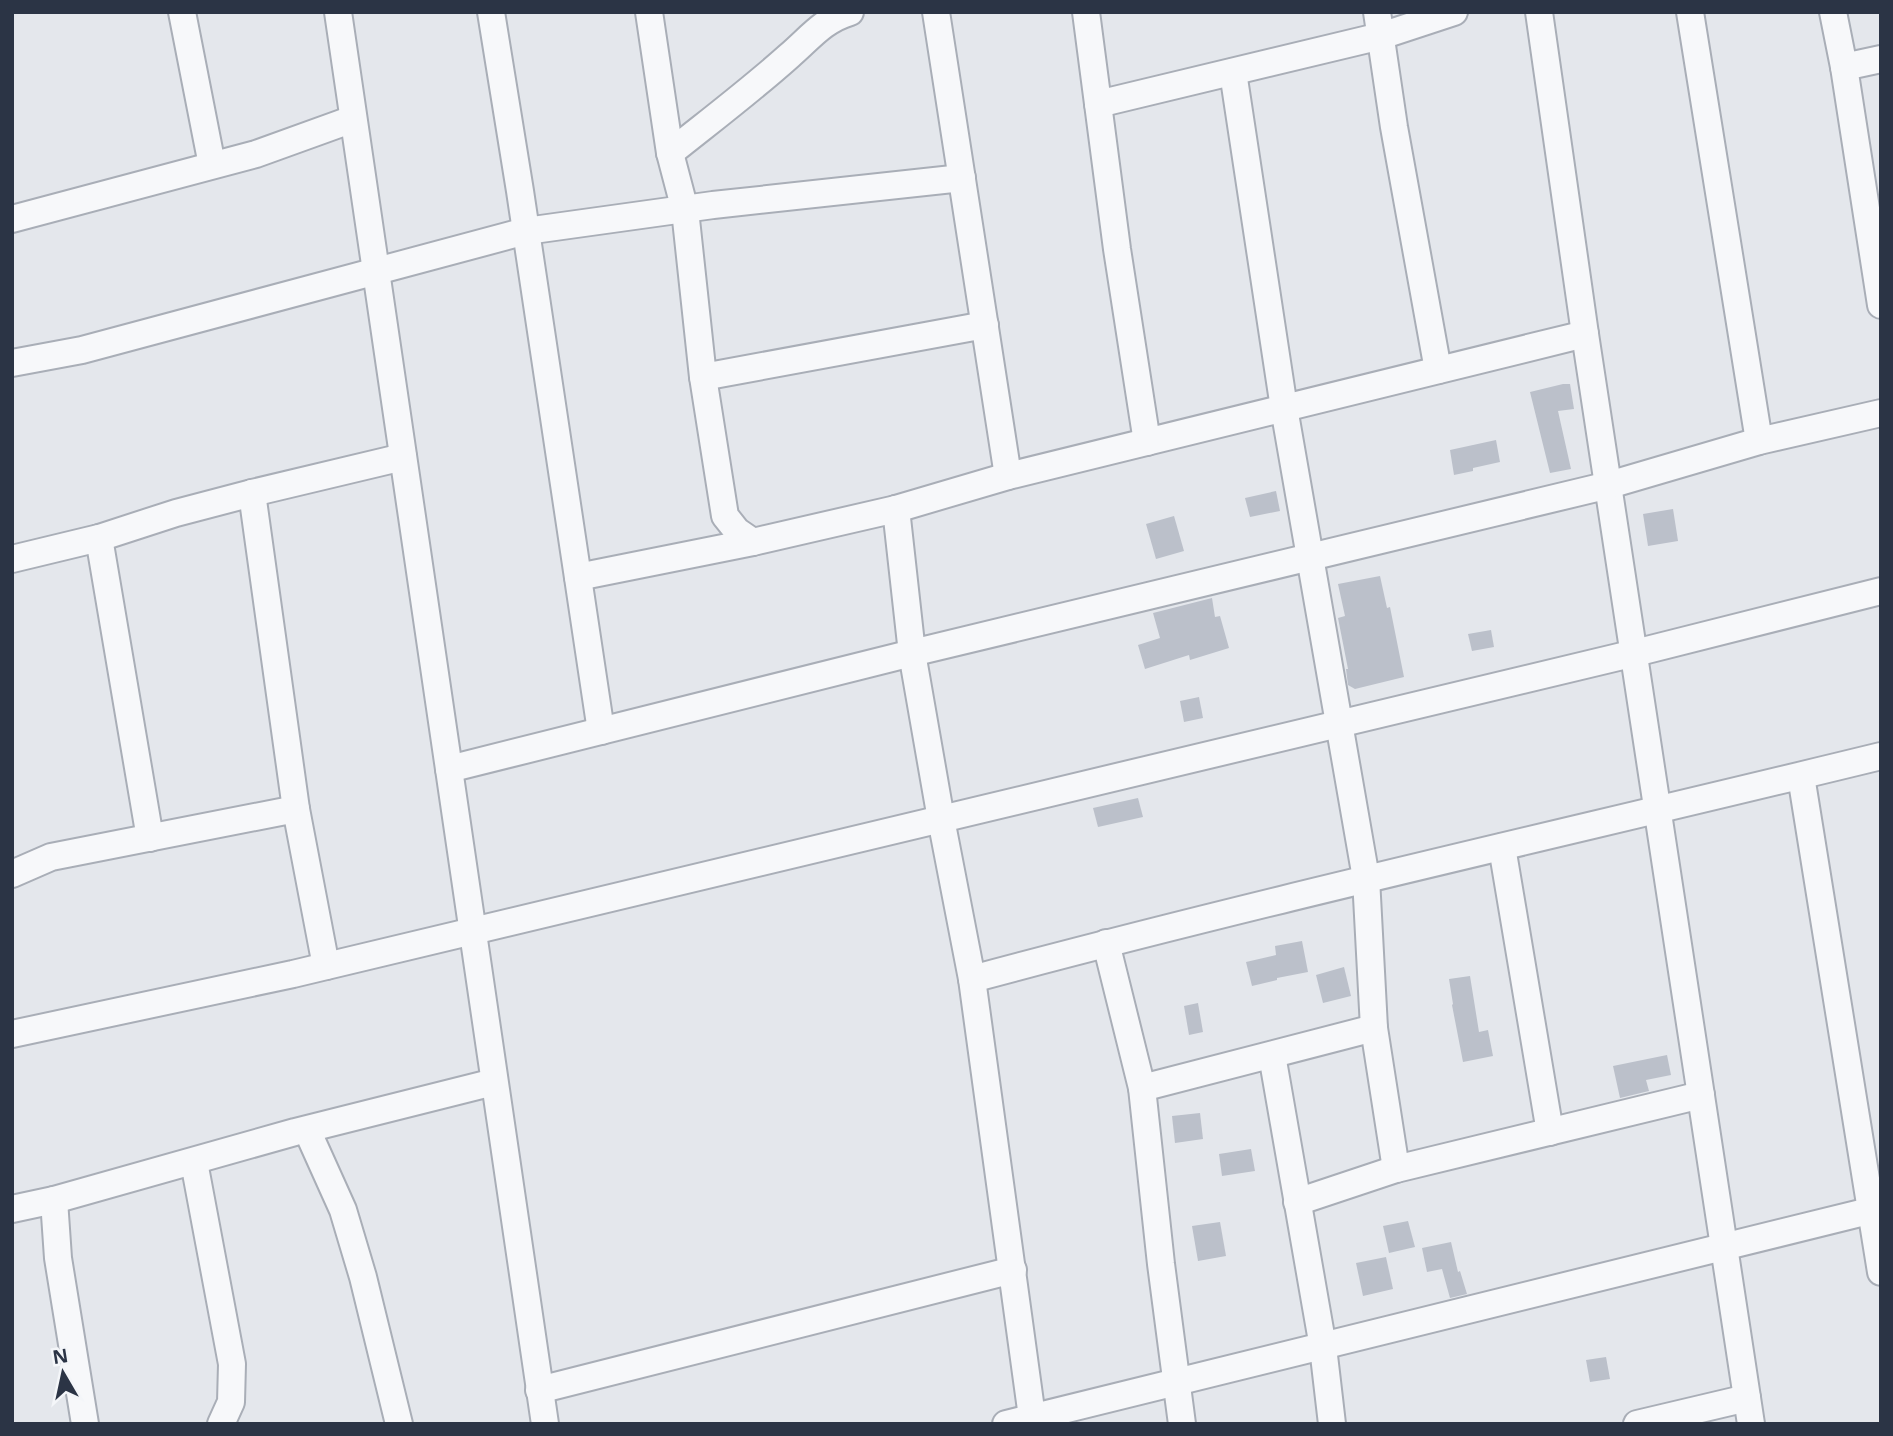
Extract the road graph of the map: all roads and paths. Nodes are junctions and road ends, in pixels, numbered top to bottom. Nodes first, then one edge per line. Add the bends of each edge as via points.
1 (182, 12) edge
2 (338, 12) edge
3 (491, 12) edge
4 (649, 12) edge
5 (850, 12) edge
6 (936, 12) edge
7 (1086, 12) edge
8 (1454, 12) edge
9 (1539, 12) edge
10 (1690, 12) edge
11 (1833, 12) edge
12 (1379, 24) edge
13 (1881, 59) edge
14 (1844, 67) junction
15 (1233, 72) junction
16 (1098, 104) junction
17 (353, 119) junction
18 (670, 153) junction
19 (212, 165) junction
20 (962, 178) junction
21 (685, 209) junction
22 (12, 219) edge
23 (526, 231) junction
24 (1878, 261) edge
25 (376, 272) junction
26 (1881, 305) edge
27 (985, 324) junction
28 (1585, 334) junction
29 (12, 363) edge
30 (1438, 370) junction
31 (703, 377) junction
32 (1284, 408) junction
33 (1881, 414) edge
34 (1759, 441) junction
35 (1147, 442) junction
36 (402, 457) junction
37 (1008, 476) junction
38 (1609, 485) junction
39 (252, 493) junction
40 (895, 509) junction
41 (99, 538) junction
42 (752, 542) junction
43 (1311, 557) junction
44 (12, 559) edge
45 (578, 577) junction
46 (1881, 591) edge
47 (912, 653) junction
48 (1635, 653) junction
49 (1338, 723) junction
50 (601, 732) junction
51 (1881, 757) edge
52 (449, 769) junction
53 (1801, 776) junction
54 (296, 810) junction
55 (1659, 810) junction
56 (941, 819) junction
57 (150, 838) junction
58 (1502, 847) junction
59 (12, 874) edge
60 (1366, 878) junction
61 (473, 931) junction
62 (1106, 943) junction
63 (326, 966) junction
64 (972, 979) junction
65 (1374, 1028) junction
66 (12, 1034) edge
67 (1272, 1055) junction
68 (494, 1082) junction
69 (1142, 1088) junction
70 (1701, 1096) junction
71 (307, 1130) junction
72 (1550, 1132) junction
73 (194, 1162) junction
74 (1396, 1169) junction
75 (54, 1200) junction
76 (1297, 1202) junction
77 (12, 1209) edge
78 (1876, 1209) edge
79 (1724, 1245) junction
80 (1013, 1270) junction
81 (1881, 1272) edge
82 (1322, 1347) junction
83 (1177, 1382) junction
84 (539, 1391) junction
85 (1749, 1411) edge
86 (1032, 1417) junction
87 (85, 1424) edge
88 (221, 1424) edge
89 (399, 1424) edge
90 (545, 1424) edge
91 (1006, 1424) edge
92 (1182, 1424) edge
93 (1332, 1424) edge
94 (1637, 1424) edge

1 - 19 street
2 - 17 street
3 - 23 street
4 - 18 street
5 - 18 street via 824,23
6 - 20 street
7 - 16 street
8 - 12 street
9 - 28 street
10 - 34 street
11 - 14 street
12 - 15 street
12 - 30 street
13 - 14 street
14 - 24 street
15 - 16 street
15 - 32 street
16 - 35 street
17 - 19 street
17 - 25 street
18 - 21 street
19 - 22 street
20 - 21 street
20 - 27 street
21 - 23 street
21 - 31 street
23 - 25 street
23 - 45 street
24 - 26 street
25 - 29 street via 82,350
25 - 36 street
27 - 31 street
27 - 37 street
28 - 30 street
28 - 38 street
30 - 32 street
31 - 42 street via 725,516
32 - 35 street
32 - 43 street
33 - 34 street
34 - 38 street
35 - 37 street
36 - 39 street
36 - 52 street
37 - 40 street
38 - 43 street
38 - 48 street
39 - 41 street
39 - 54 street
40 - 42 street
40 - 47 street
41 - 44 street
41 - 57 street
42 - 45 street
43 - 47 street
43 - 49 street
45 - 50 street
46 - 48 street
47 - 50 street
47 - 56 street
48 - 49 street
48 - 55 street
49 - 56 street
49 - 60 street
50 - 52 street
51 - 53 street
52 - 61 street
53 - 55 street
53 - 78 street
54 - 57 street
54 - 63 street
55 - 58 street
55 - 70 street
56 - 61 street
56 - 64 street
57 - 59 street via 51,857
58 - 60 street
58 - 72 street
60 - 62 street
60 - 65 street
61 - 63 street
61 - 68 street
62 - 64 street
62 - 69 street
63 - 66 street
64 - 80 street
65 - 67 street
65 - 74 street
67 - 69 street
67 - 76 street
68 - 71 street
68 - 84 street
69 - 83 street
70 - 72 street
70 - 79 street
71 - 73 street
71 - 89 street via 343,1210
72 - 74 street
73 - 75 street
73 - 88 street via 232,1364 231,1402
74 - 76 street
75 - 77 street
75 - 87 street via 58,1258
76 - 82 street
78 - 79 street
78 - 81 street
79 - 82 street
79 - 85 street
80 - 84 street
80 - 86 street
82 - 83 street
82 - 93 street
83 - 86 street
83 - 92 street
84 - 90 street
85 - 94 street
86 - 91 street

